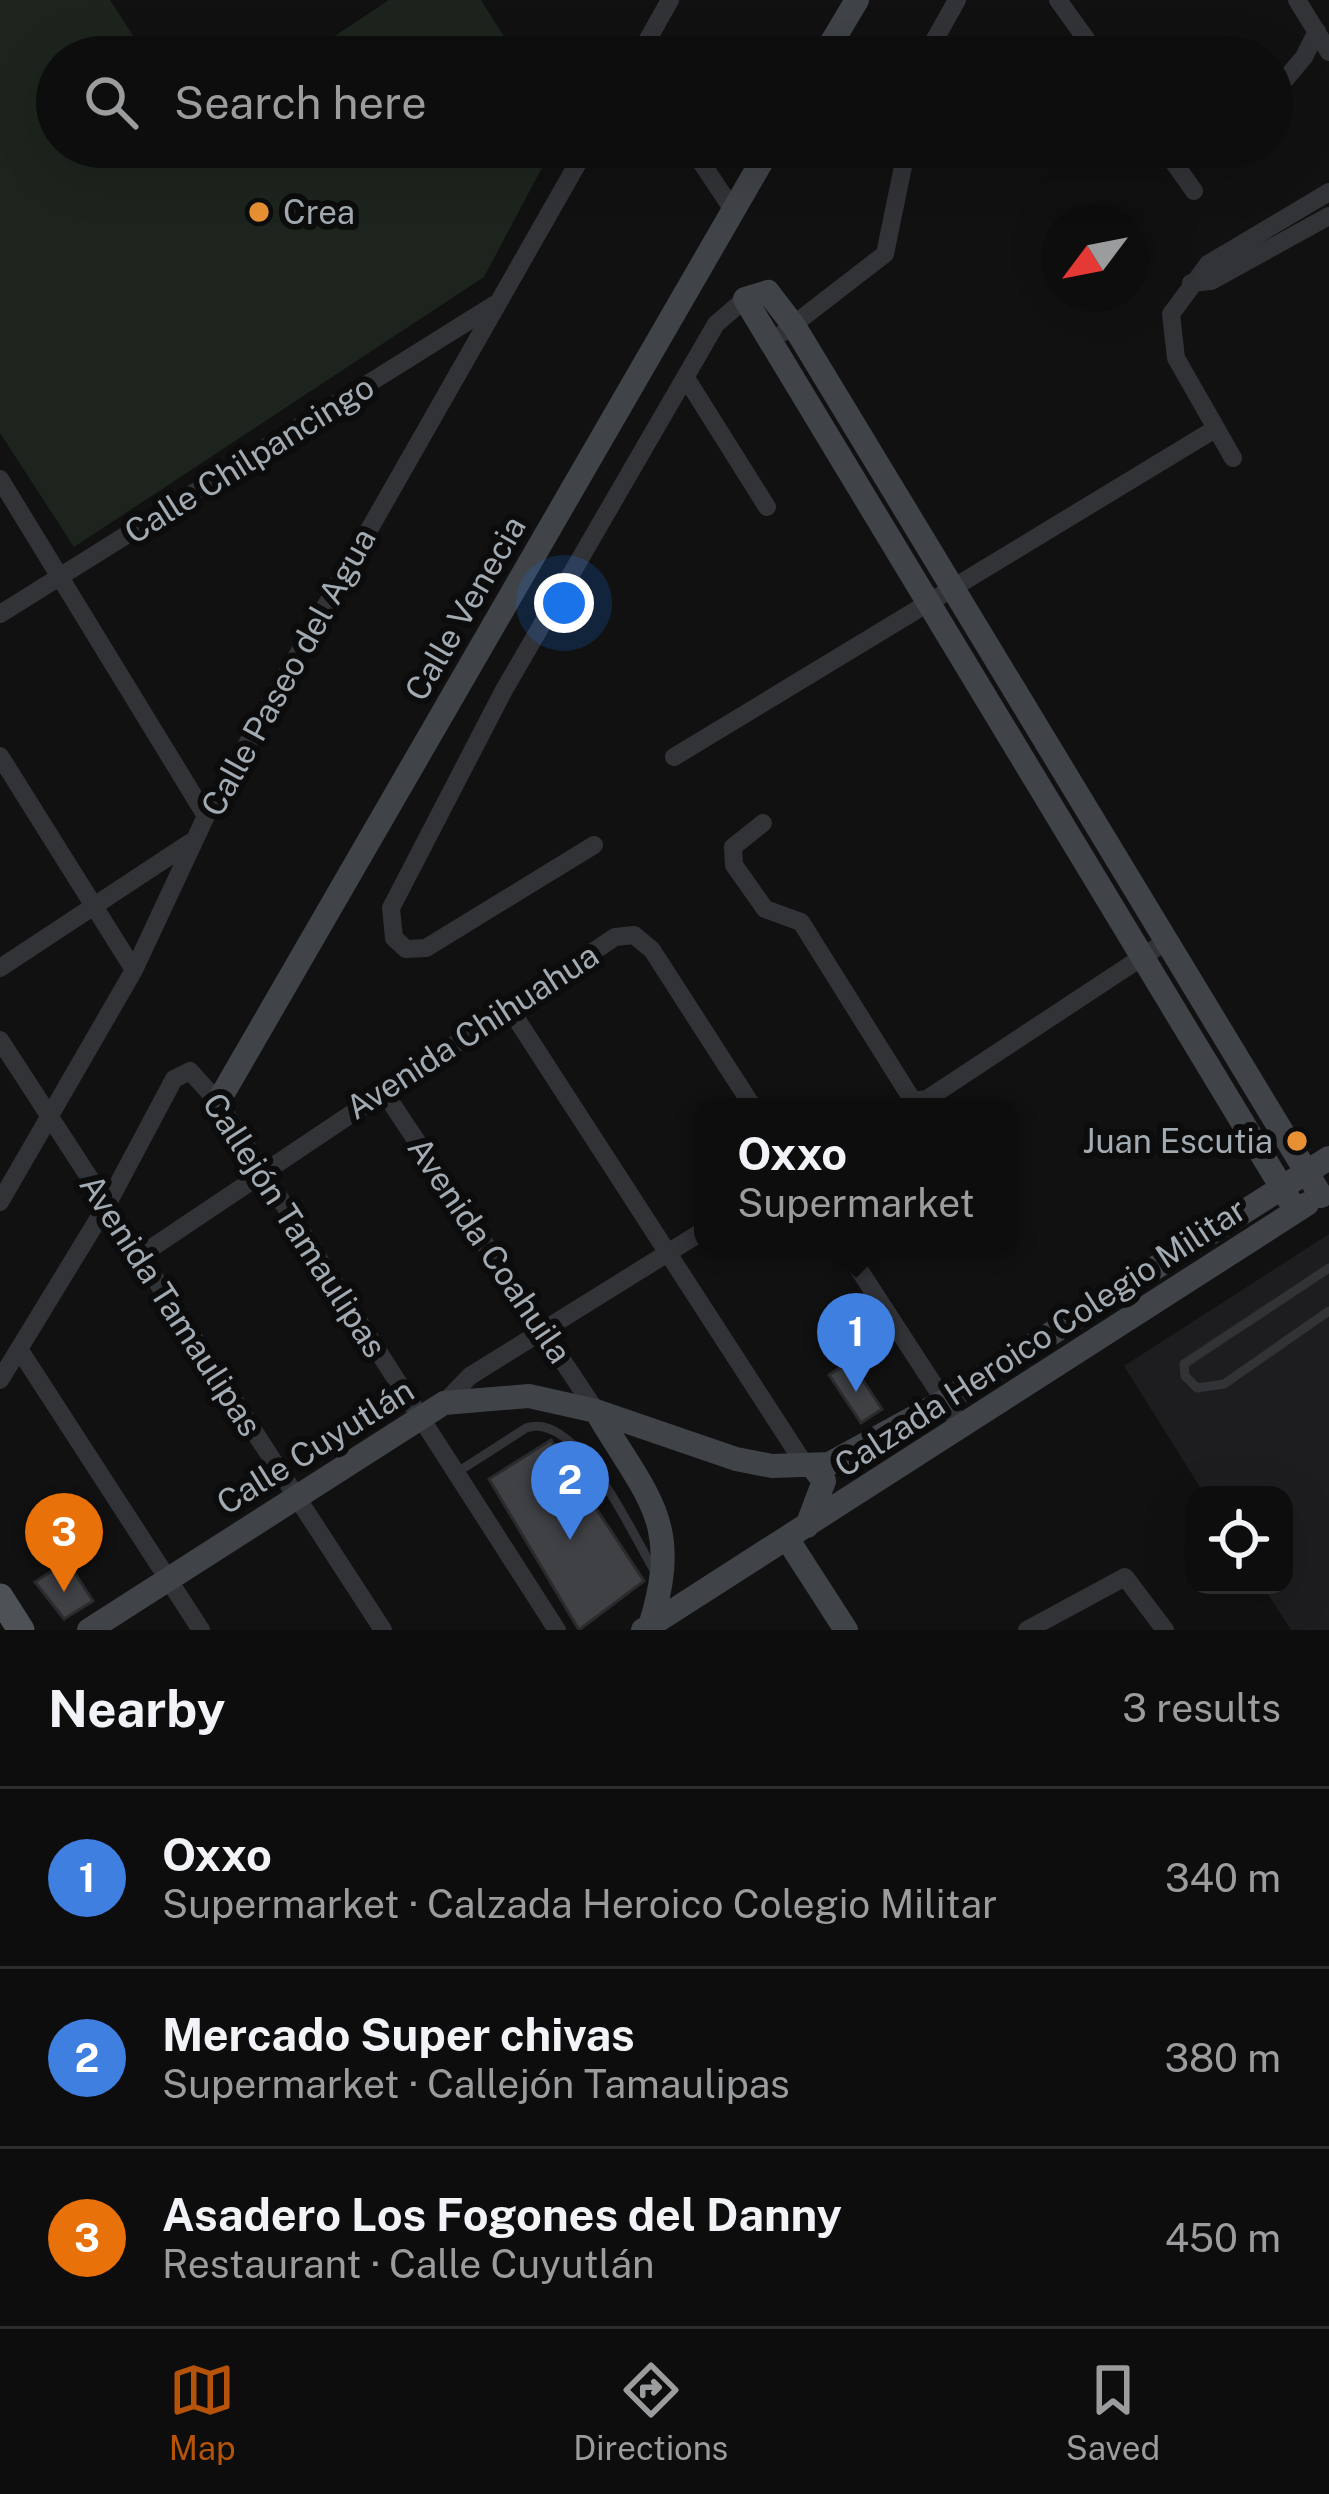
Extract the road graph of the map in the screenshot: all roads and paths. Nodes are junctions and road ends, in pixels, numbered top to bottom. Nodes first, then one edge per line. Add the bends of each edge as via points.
1 (670, 0) edge
2 (857, 0) edge
3 (957, 0) edge
4 (1058, 0) edge
5 (1297, 0) edge
6 (1317, 31) junction
7 (650, 36) edge
8 (836, 36) edge
9 (937, 36) edge
10 (1084, 36) edge
11 (1329, 52) edge
12 (1293, 70) edge
13 (574, 168) edge
14 (705, 168) edge
15 (758, 168) edge
16 (903, 168) edge
17 (1178, 168) edge
18 (1194, 191) dead end
19 (1329, 192) edge
20 (733, 210) junction
21 (1329, 216) edge
22 (1191, 284) junction
23 (745, 299) junction
24 (498, 302) junction
25 (794, 326) junction
26 (770, 341) junction
27 (686, 378) junction
28 (1215, 429) junction
29 (1233, 458) dead end
30 (0, 479) edge
31 (767, 507) dead end
32 (909, 519) junction
33 (884, 535) junction
34 (61, 577) junction
35 (952, 590) junction
36 (927, 605) junction
37 (0, 614) edge
38 (992, 658) junction
39 (968, 674) junction
40 (1047, 747) junction
41 (0, 756) edge
42 (674, 757) dead end
43 (1022, 763) junction
44 (206, 816) junction
45 (763, 823) dead end
46 (195, 840) junction
47 (594, 845) dead end
48 (1117, 862) junction
49 (1090, 877) junction
50 (94, 907) junction
51 (1165, 942) junction
52 (1138, 958) junction
53 (0, 968) edge
54 (134, 970) junction
55 (508, 1006) junction
56 (0, 1040) edge
57 (382, 1089) junction
58 (746, 1098) edge
59 (911, 1098) edge
60 (928, 1098) edge
61 (218, 1102) junction
62 (50, 1117) junction
63 (1276, 1124) junction
64 (1250, 1140) junction
65 (1329, 1158) edge
66 (261, 1170) junction
67 (1306, 1173) junction
68 (1281, 1189) junction
69 (1325, 1193) edge
70 (0, 1202) edge
71 (108, 1203) junction
72 (1295, 1211) junction
73 (694, 1238) edge
74 (669, 1253) junction
75 (849, 1254) edge
76 (141, 1255) junction
77 (1329, 1268) edge
78 (1329, 1311) edge
79 (546, 1330) junction
80 (20, 1349) junction
81 (0, 1380) edge
82 (946, 1400) junction
83 (444, 1403) junction
84 (596, 1412) junction
85 (420, 1417) junction
86 (960, 1425) junction
87 (810, 1467) junction
88 (456, 1473) junction
89 (294, 1497) junction
90 (797, 1534) junction
91 (168, 1579) junction
92 (663, 1585) junction
93 (0, 1597) edge
94 (646, 1628) edge
95 (21, 1630) edge
96 (89, 1630) edge
97 (201, 1630) edge
98 (383, 1630) edge
99 (557, 1630) edge
100 (846, 1630) edge
101 (1027, 1630) edge
102 (1165, 1630) edge

1 - 7 street
2 - 8 street
3 - 9 street
4 - 10 street
5 - 6 street
6 - 11 street
6 - 12 street
13 - 24 street, Calle Paseo del Agua
14 - 20 street
15 - 20 street, Calle Venecia
16 - 25 street via 885,254
17 - 18 street
19 - 22 street via 1220,256
20 - 61 street, Calle Venecia
21 - 22 street
22 - 28 street via 1172,314 1171,336
23 - 25 street via 768,292
23 - 26 street
23 - 27 street via 716,324
24 - 34 street, Calle Chilpancingo
24 - 44 street, Calle Paseo del Agua
25 - 26 street
25 - 32 street
26 - 33 street
27 - 31 street
27 - 47 street via 504,690 391,908 394,938 406,949 426,949
28 - 29 street
28 - 35 street
30 - 34 street
32 - 33 street
32 - 35 street
33 - 36 street
34 - 37 street, Calle Chilpancingo
34 - 44 street
35 - 36 street
35 - 38 street
36 - 39 street
36 - 42 street
38 - 39 street
38 - 40 street
39 - 43 street
40 - 43 street
40 - 48 street
41 - 50 street
43 - 49 street
44 - 46 street, Calle Paseo del Agua
45 - 59 street via 734,847 734,865 765,909 798,917
46 - 50 street
46 - 54 street, Calle Paseo del Agua
48 - 49 street
48 - 51 street
49 - 52 street
50 - 53 street
50 - 54 street
51 - 52 street
51 - 63 street
52 - 60 street
52 - 64 street
54 - 62 street, Calle Paseo del Agua
55 - 57 street, Avenida Chihuahua
55 - 58 street, Avenida Chihuahua via 615,937 634,935 652,950
55 - 74 street
56 - 62 street, Avenida Tamaulipas
57 - 66 street, Avenida Chihuahua
57 - 79 street, Avenida Coahuila
61 - 66 street, Callejón Tamaulipas
61 - 71 street, Callejón Tamaulipas via 182,1071
62 - 70 street, Calle Paseo del Agua
62 - 71 street, Avenida Tamaulipas
63 - 64 street
63 - 67 street
64 - 68 street
65 - 67 street, Calzada Heroico Colegio Militar
66 - 76 street, Avenida Chihuahua
66 - 85 street, Callejón Tamaulipas
67 - 68 street, Calzada Heroico Colegio Militar
67 - 69 street
68 - 72 street
68 - 82 street, Calzada Heroico Colegio Militar
69 - 72 street, Calzada Heroico Colegio Militar
71 - 76 street, Avenida Tamaulipas
71 - 80 street, Callejón Tamaulipas
72 - 86 street, Calzada Heroico Colegio Militar
73 - 74 street
74 - 79 street
74 - 87 street
75 - 82 street
76 - 89 street, Avenida Tamaulipas
77 - 78 lane via 1207,1344 1184,1364 1185,1376 1198,1388 1224,1384
79 - 83 street via 470,1376
79 - 84 street, Avenida Coahuila
80 - 81 street, Callejón Tamaulipas
80 - 91 street
82 - 86 street
82 - 87 street, Calzada Heroico Colegio Militar via 843,1458
83 - 84 street, Calle Cuyutlán via 529,1396
83 - 85 street, Calle Cuyutlán
84 - 87 street, Calle Cuyutlán via 736,1459
84 - 92 street via 664,1530
85 - 88 street, Callejón Tamaulipas
85 - 89 street, Calle Cuyutlán
86 - 90 street, Calzada Heroico Colegio Militar
87 - 90 street via 823,1490
88 - 92 lane via 526,1428 566,1433
88 - 99 street, Callejón Tamaulipas
89 - 91 street, Calle Cuyutlán
89 - 98 street, Avenida Tamaulipas
90 - 94 street, Calzada Heroico Colegio Militar
90 - 100 street
91 - 96 street, Calle Cuyutlán
91 - 97 street
92 - 94 street
93 - 95 main road
101 - 102 street via 1125,1577

